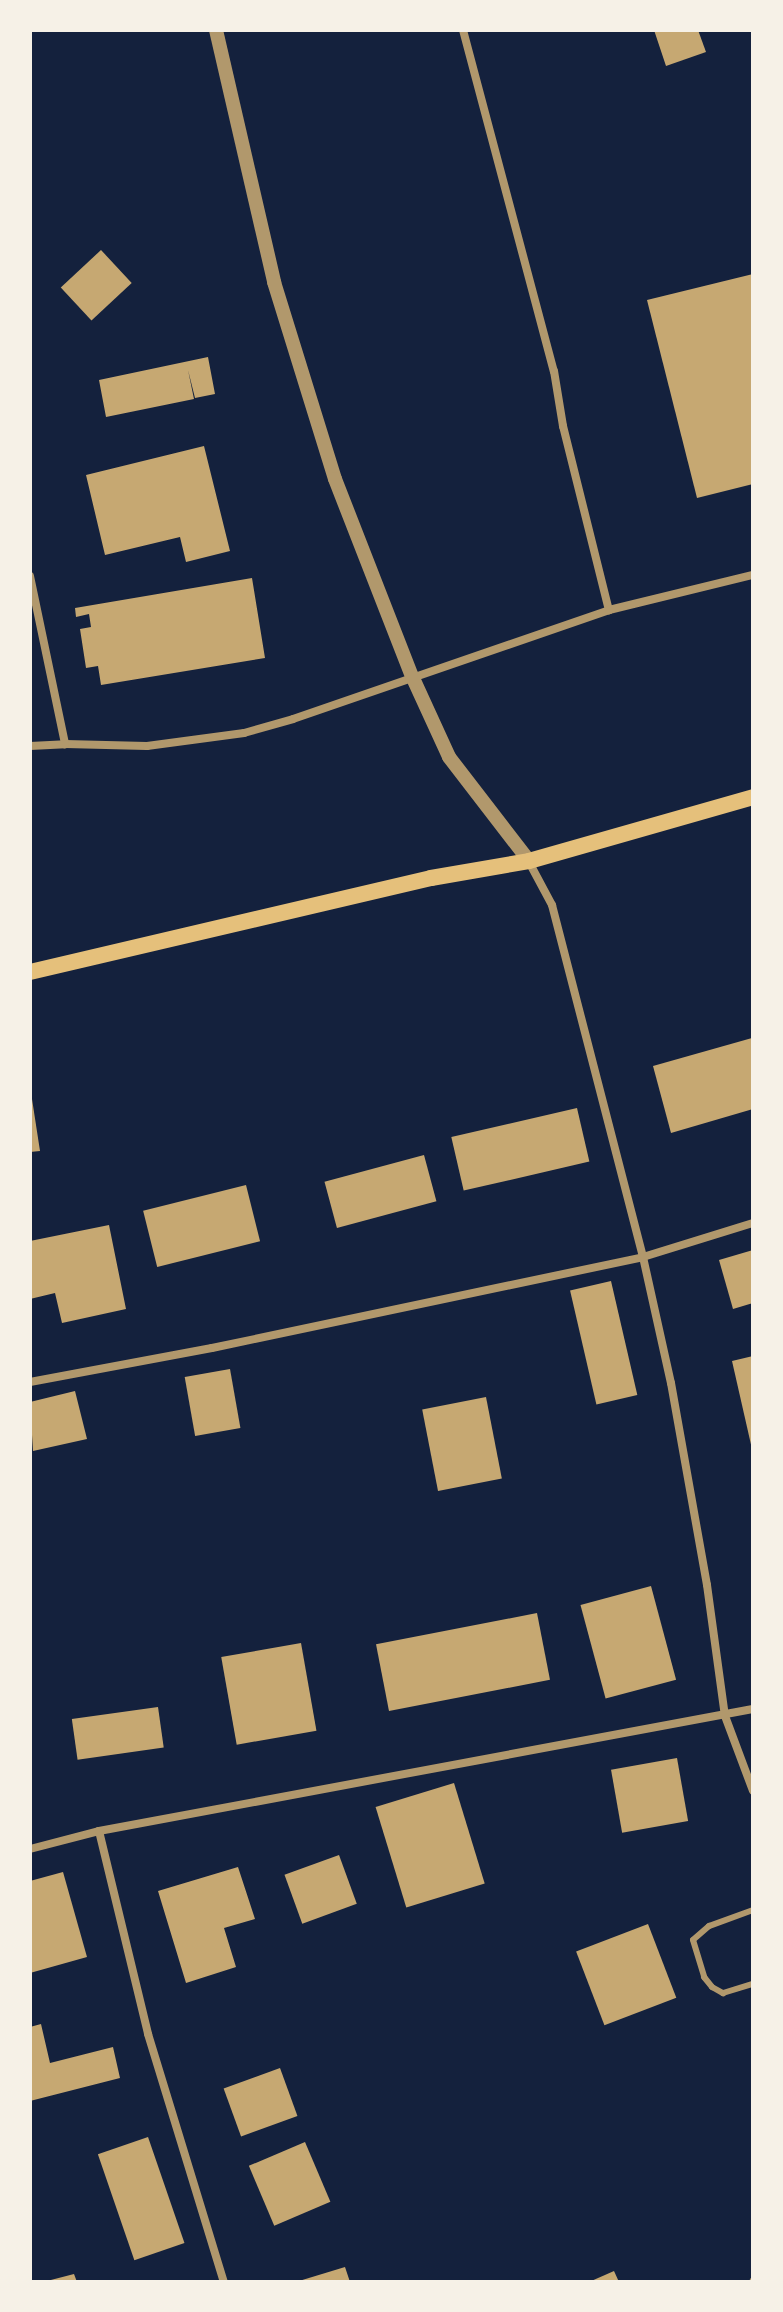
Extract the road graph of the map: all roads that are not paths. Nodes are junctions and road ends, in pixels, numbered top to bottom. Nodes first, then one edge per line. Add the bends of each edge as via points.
1 (216, 30) edge
2 (463, 30) edge
3 (753, 575) edge
4 (30, 576) edge
5 (609, 610) junction
6 (412, 676) junction
7 (65, 744) junction
8 (30, 746) edge
9 (753, 797) edge
10 (529, 861) junction
11 (30, 972) edge
12 (753, 1223) edge
13 (643, 1257) junction
14 (30, 1382) edge
15 (753, 1709) edge
16 (725, 1716) junction
17 (753, 1791) edge
18 (99, 1831) junction
19 (30, 1849) edge
20 (753, 1910) edge
21 (753, 1984) edge
22 (224, 2282) edge

1 - 6 street via 295,359 335,479
2 - 5 street via 554,371
3 - 5 street
4 - 7 street
5 - 6 street
6 - 7 street via 244,733 147,746
6 - 10 street via 449,757
7 - 8 street
9 - 10 main road
10 - 11 main road via 431,878
10 - 13 street via 552,905
12 - 13 street
13 - 14 street
13 - 16 street via 677,1414
15 - 16 street
16 - 17 street
16 - 18 street
18 - 19 street
18 - 22 street via 148,2034
20 - 21 lane via 709,1926 693,1940 712,1987 723,1993

